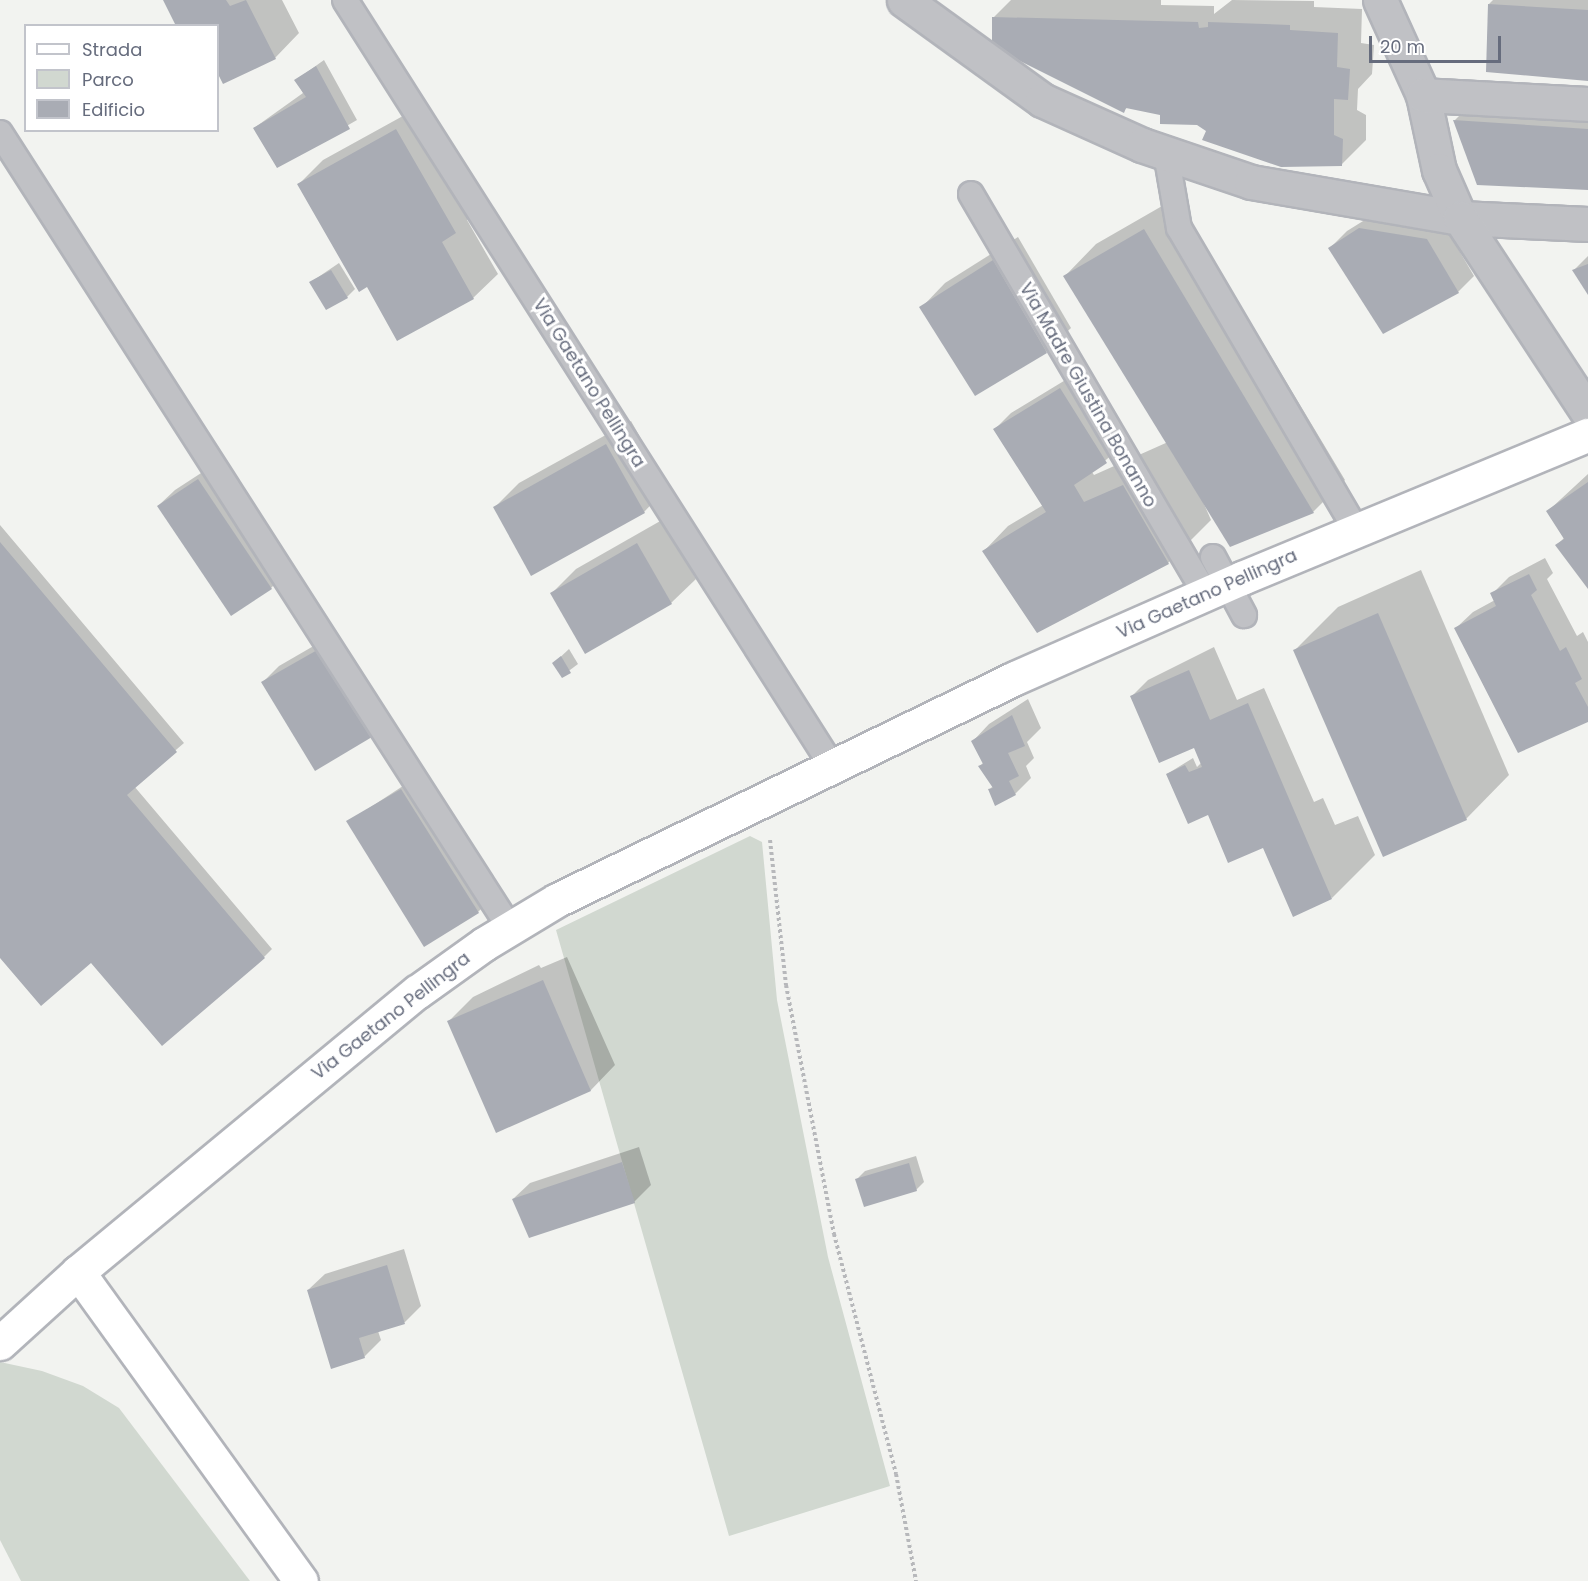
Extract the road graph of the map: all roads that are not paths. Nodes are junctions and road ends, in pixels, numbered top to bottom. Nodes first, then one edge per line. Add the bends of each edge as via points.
1 (345, 0) edge
2 (1380, 0) edge
3 (917, 3) edge
4 (1423, 95) junction
5 (1588, 104) edge
6 (0, 133) edge
7 (1166, 153) junction
8 (971, 194) dead end
9 (1460, 219) junction
10 (1588, 224) edge
11 (1588, 413) edge
12 (1588, 435) edge
13 (1356, 530) junction
14 (1216, 579) junction
15 (1244, 615) dead end
16 (832, 766) junction
17 (510, 928) junction
18 (78, 1272) junction
19 (0, 1343) edge
20 (301, 1581) edge

1 - 16 lane, Via Gaetano Pellingra
2 - 4 street
3 - 7 street via 1042,100
4 - 5 street
4 - 9 street via 1439,170
6 - 17 lane
7 - 9 street via 1251,182
7 - 13 lane via 1179,228
8 - 14 lane, Via Madre Giustina Bonanno
9 - 10 street
9 - 11 street
12 - 13 street, Via Gaetano Pellingra
13 - 14 street, Via Gaetano Pellingra
14 - 15 lane, Via Madre Giustina Bonanno
14 - 16 street, Via Gaetano Pellingra
16 - 17 street, Via Gaetano Pellingra via 557,900
17 - 18 street, Via Gaetano Pellingra via 417,992
18 - 19 street, Via Gaetano Pellingra
18 - 20 street

